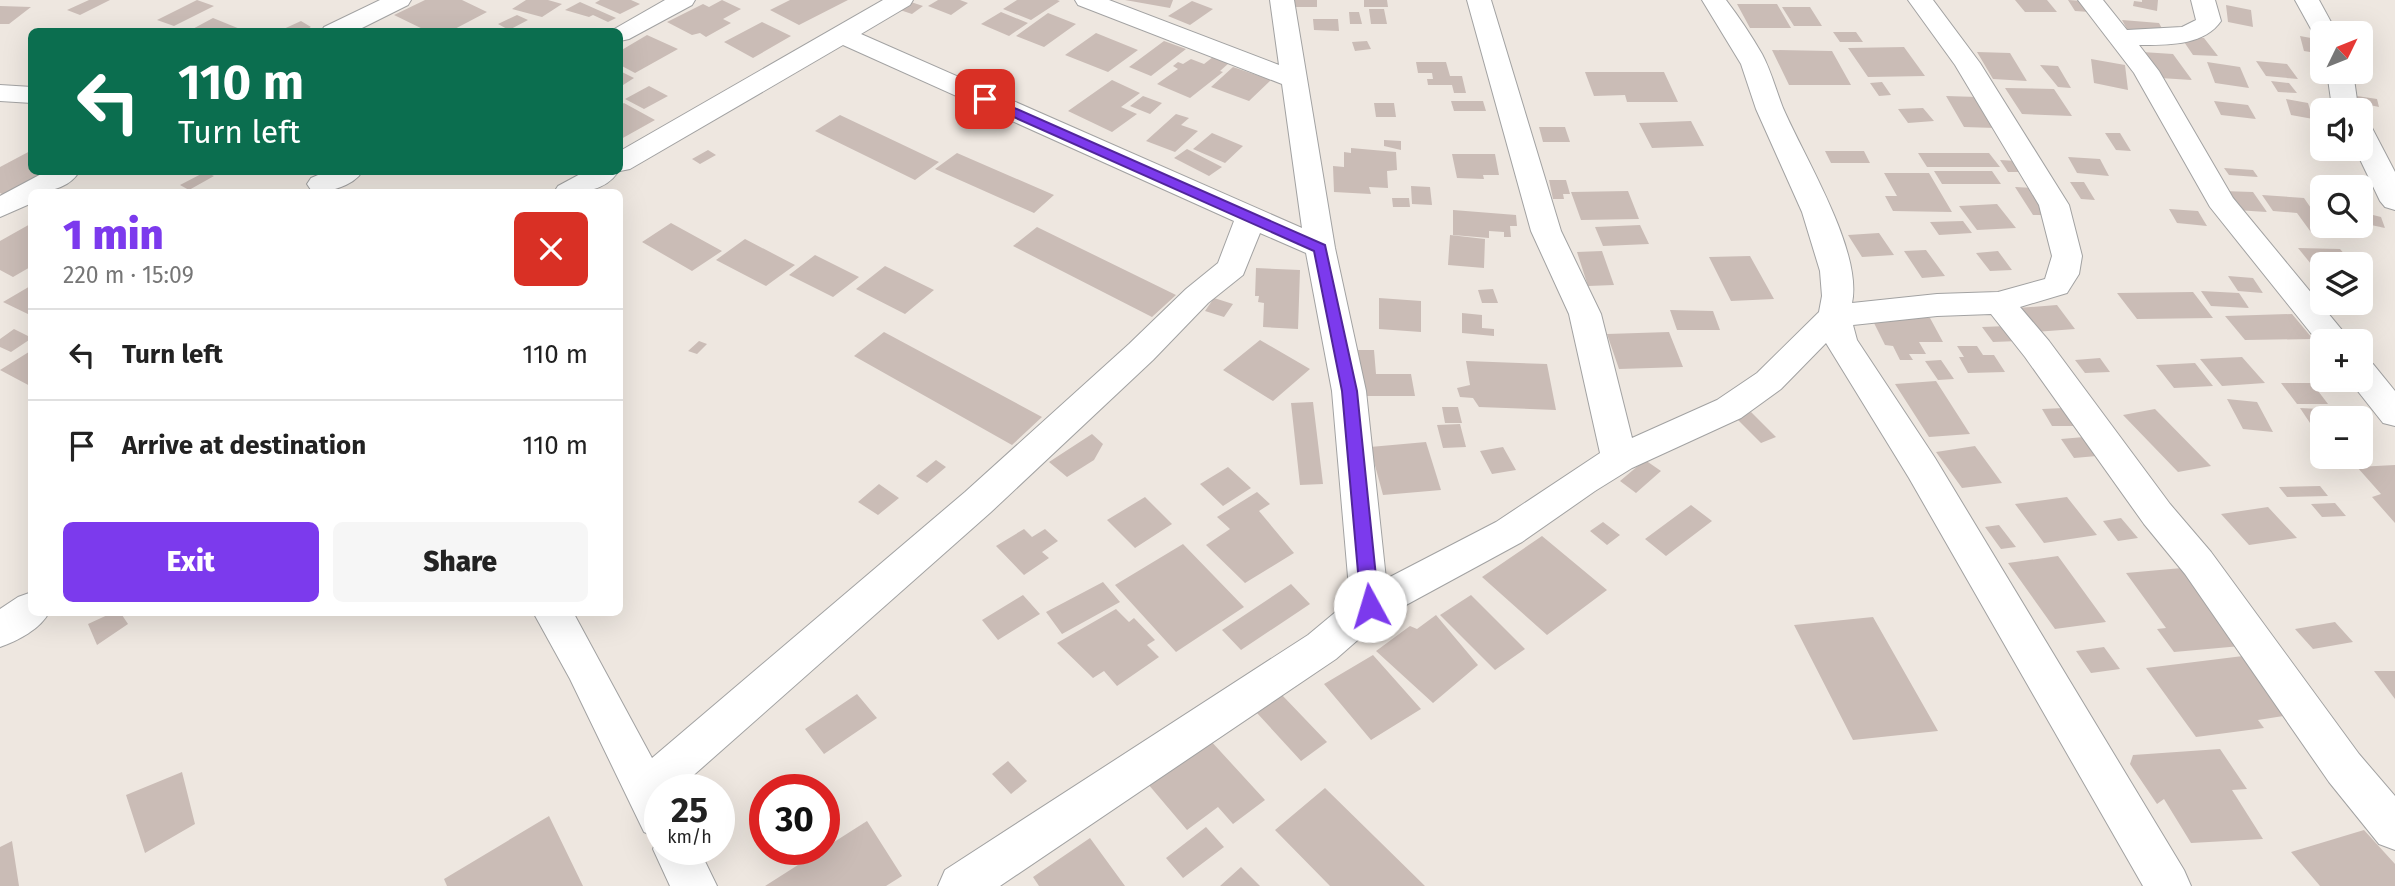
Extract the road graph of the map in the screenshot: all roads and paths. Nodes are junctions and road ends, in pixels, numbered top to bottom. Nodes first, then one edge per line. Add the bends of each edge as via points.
1 (399, 0) edge
2 (683, 0) edge
3 (901, 0) edge
4 (1087, 0) edge
5 (1282, 0) edge
6 (1479, 0) edge
7 (1714, 0) edge
8 (1920, 0) edge
9 (2090, 0) edge
10 (2203, 0) edge
11 (2307, 0) edge
12 (2318, 21) edge
13 (341, 28) edge
14 (623, 32) edge
15 (840, 34) junction
16 (2121, 38) junction
17 (1294, 80) junction
18 (0, 93) edge
19 (28, 95) edge
20 (2373, 156) edge
21 (623, 161) edge
22 (60, 175) edge
23 (340, 175) edge
24 (599, 175) edge
25 (319, 183) edge
26 (34, 189) edge
27 (573, 189) edge
28 (28, 192) edge
29 (2395, 201) edge
30 (0, 208) edge
31 (1250, 218) junction
32 (1321, 248) junction
33 (1999, 303) junction
34 (1834, 316) junction
35 (2324, 329) edge
36 (2373, 387) edge
37 (2395, 414) edge
38 (1619, 459) junction
39 (1370, 606) junction
40 (28, 611) edge
41 (554, 616) edge
42 (0, 631) edge
43 (685, 774) edge
44 (644, 786) edge
45 (2395, 829) edge
46 (683, 865) edge
47 (694, 886) edge
48 (961, 886) edge
49 (2168, 886) edge

1 - 13 street
2 - 14 street
3 - 15 street
4 - 17 street
5 - 17 street
6 - 38 street via 1546,231 1585,314
7 - 34 street via 1754,65 1826,234 1838,294
8 - 33 street via 1981,85 2050,196 2060,221 2067,256 2056,286
9 - 16 street
10 - 16 street via 2209,21 2201,29 2182,35
11 - 12 street
15 - 21 street
15 - 31 street
16 - 35 street via 2146,71 2220,201
17 - 32 street
18 - 19 street
20 - 29 street
22 - 26 street
23 - 25 street
24 - 27 street
28 - 30 street
31 - 32 street
31 - 43 street via 1232,268
32 - 39 street via 1349,391
33 - 34 street
33 - 45 street via 2198,563 2344,768
34 - 38 street via 1769,381 1730,409
34 - 49 street via 1841,341 1922,468
36 - 37 street
38 - 39 street via 1509,532
39 - 48 street via 1322,647
40 - 42 street
41 - 44 street
46 - 47 street

